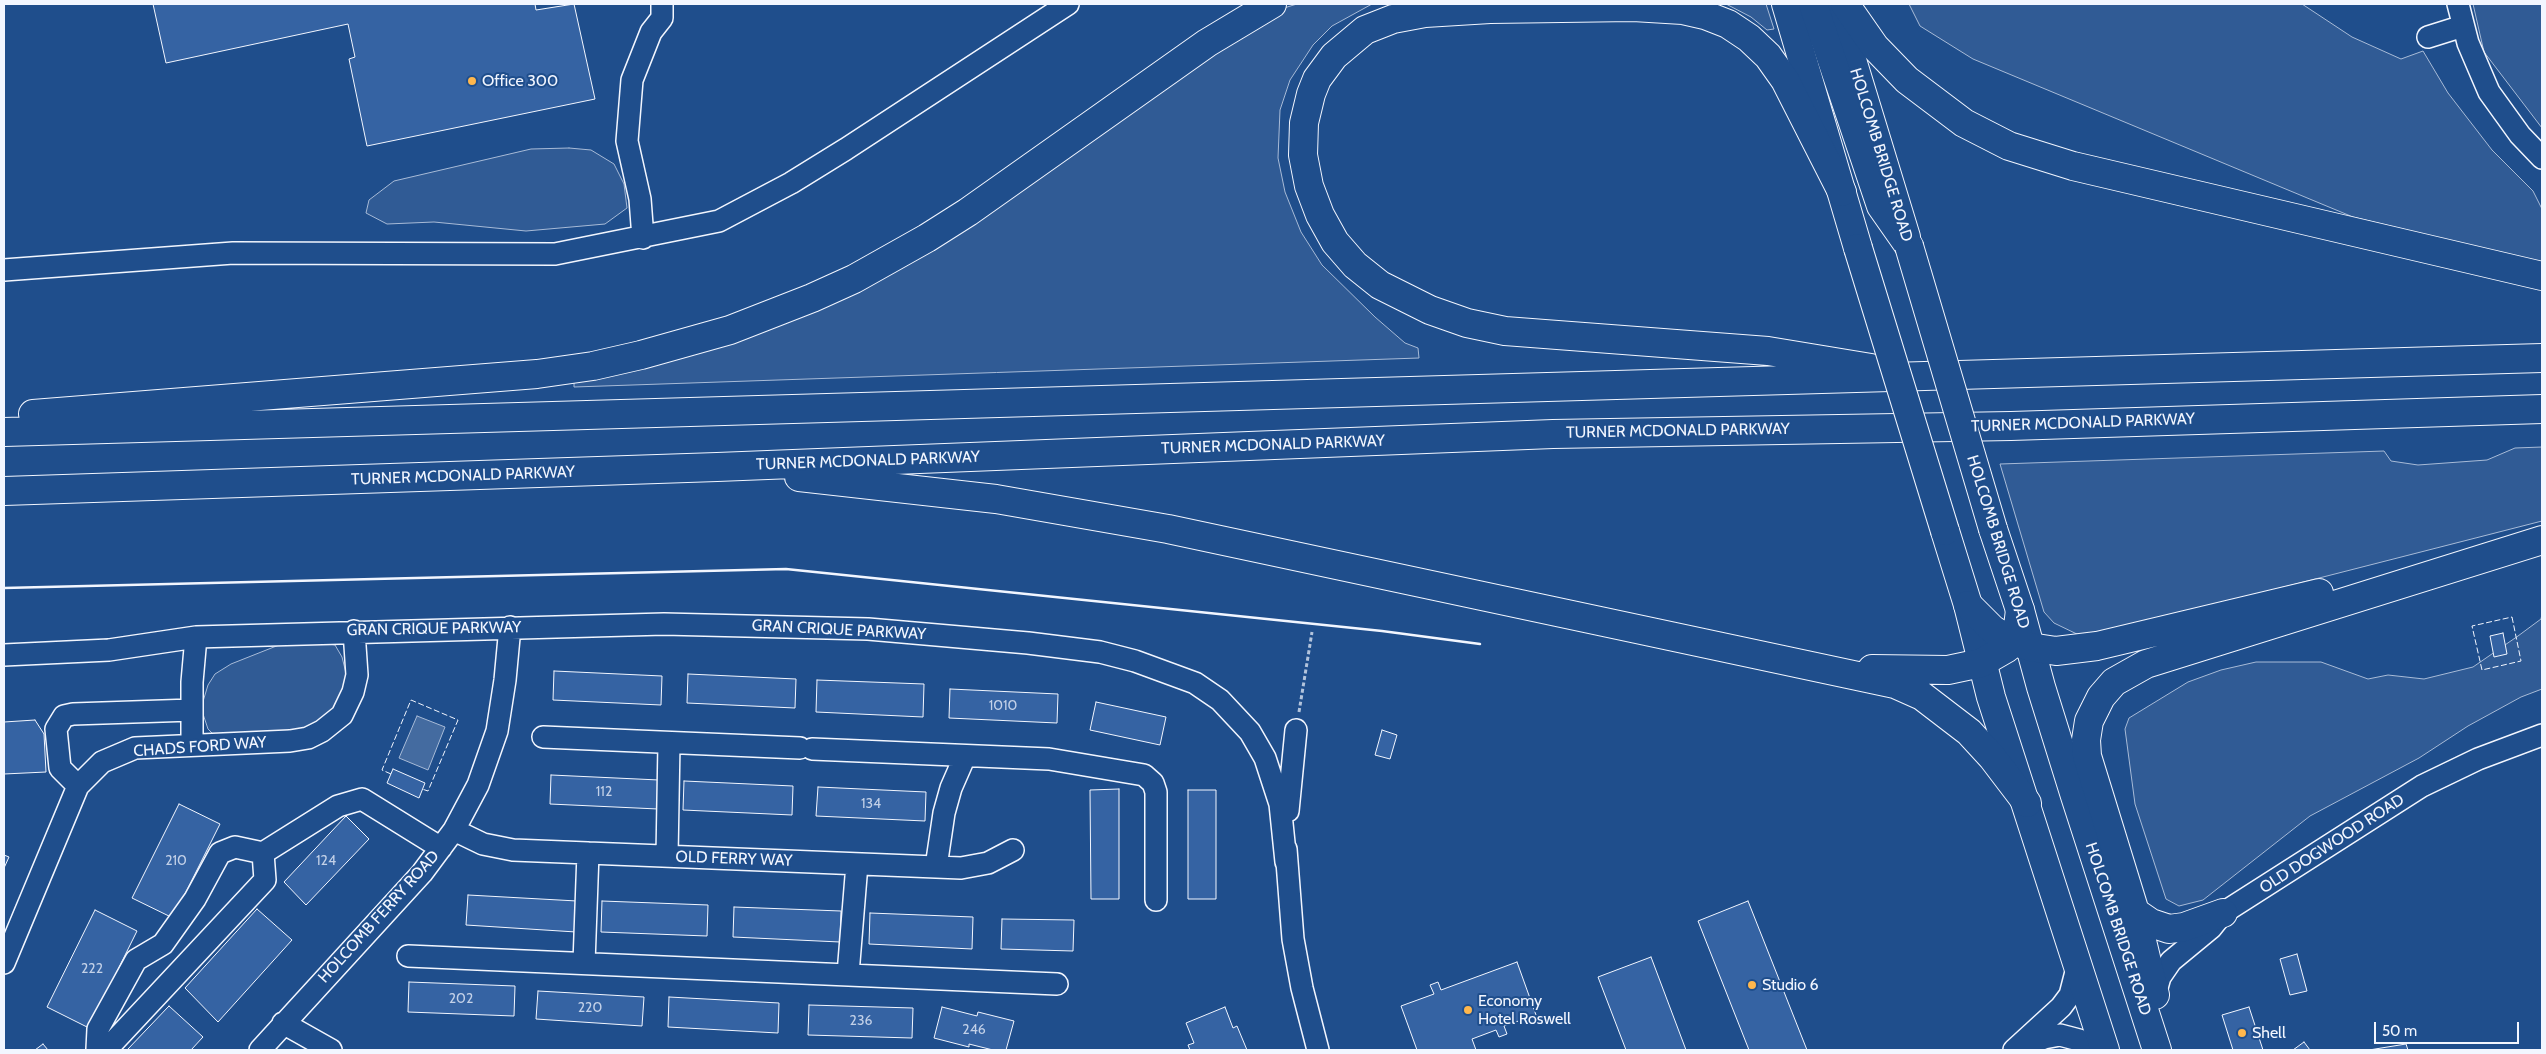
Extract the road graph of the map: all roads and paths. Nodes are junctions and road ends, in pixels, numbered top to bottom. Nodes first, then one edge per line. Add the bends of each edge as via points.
1 (662, 4) edge
2 (1068, 4) edge
3 (1272, 4) edge
4 (1786, 4) edge
5 (1813, 4) edge
6 (1835, 4) edge
7 (1845, 4) edge
8 (2458, 4) edge
9 (2463, 26) junction
10 (2428, 37) dead end
11 (2542, 158) edge
12 (1842, 192) junction
13 (643, 238) junction
14 (1909, 246) junction
15 (4, 270) edge
16 (2542, 276) edge
17 (2542, 358) edge
18 (1914, 378) junction
19 (2542, 410) edge
20 (4, 416) edge
21 (4, 432) edge
22 (717, 467) junction
23 (4, 491) edge
24 (2542, 540) edge
25 (1968, 605) junction
26 (510, 627) junction
27 (354, 631) junction
28 (1312, 632) dead end
29 (196, 637) junction
30 (2021, 644) junction
31 (4, 655) edge
32 (1981, 663) junction
33 (1826, 668) junction
34 (192, 710) junction
35 (1296, 730) joint
36 (2542, 735) edge
37 (543, 737) dead end
38 (669, 743) junction
39 (192, 745) junction
40 (965, 756) junction
41 (78, 786) junction
42 (2027, 803) junction
43 (454, 830) junction
44 (441, 848) junction
45 (1013, 850) dead end
46 (263, 853) junction
47 (588, 853) junction
48 (667, 856) junction
49 (1286, 862) junction
50 (858, 864) junction
51 (936, 867) junction
52 (1156, 900) dead end
53 (2135, 912) junction
54 (2223, 913) junction
55 (163, 944) junction
56 (408, 956) dead end
57 (4, 963) edge
58 (584, 963) junction
59 (2078, 964) junction
60 (183, 965) junction
61 (848, 974) junction
62 (1057, 984) dead end
63 (2155, 995) junction
64 (283, 1024) junction
65 (260, 1050) edge
66 (331, 1050) edge
67 (1318, 1050) edge
68 (2015, 1050) edge
69 (2092, 1050) edge
70 (2105, 1050) edge
71 (2159, 1050) edge

1 - 13 street via 662,18 651,32 632,80 627,141 640,199
2 - 13 street via 791,183 719,221
3 - 20 main road via 1207,43 927,238 846,283 730,330 622,360 537,374
4 - 12 main road
5 - 14 main road via 1880,206
6 - 14 main road, HOLCOMB BRIDGE ROAD
7 - 16 main road via 1875,47 1920,92 1964,124 2009,146 2073,166
8 - 9 street
9 - 10 street
9 - 11 street via 2489,92 2520,135
12 - 18 main road via 1785,80 1768,56 1728,24 1683,10 1490,9 1425,13 1393,19 1365,30 1334,56 1310,94 1304,123 1303,154 1309,186 1335,242 1355,265 1380,285 1430,310 1467,323 1505,331 1768,351
12 - 25 main road, bridge
13 - 15 street via 555,254 233,253
14 - 30 main road, HOLCOMB BRIDGE ROAD, bridge via 2020,610
17 - 18 main road
18 - 21 main road
19 - 22 main road, TURNER MCDONALD PARKWAY via 2011,426 1553,434
22 - 23 main road, TURNER MCDONALD PARKWAY
22 - 33 main road via 1052,507 1214,538
24 - 30 main road via 2097,646 2056,651
24 - 53 main road via 2146,664 2114,682 2092,712 2086,740 2087,756
25 - 30 main road via 1992,629
25 - 32 main road
26 - 27 street, GRAN CRIQUE PARKWAY
26 - 43 street, HOLCOMB FERRY ROAD via 496,731 478,785
26 - 49 street, GRAN CRIQUE PARKWAY via 664,624 868,629 1028,643 1135,660 1201,687 1231,710 1250,732 1266,758 1276,788
27 - 29 street, GRAN CRIQUE PARKWAY
27 - 39 street, CHADS FORD WAY via 357,674 353,692 342,714 322,731 308,738 290,741
28 - 35 path
29 - 31 street, GRAN CRIQUE PARKWAY via 109,650
29 - 34 street
30 - 32 main road
30 - 71 main road, HOLCOMB BRIDGE ROAD via 2072,786
32 - 33 main road via 1948,670
32 - 42 main road
33 - 42 main road via 1895,684 1922,696 1969,732
34 - 39 street
34 - 41 street via 64,716 56,729 60,768
35 - 49 street
36 - 54 street, OLD DOGWOOD ROAD via 2478,759 2422,786
37 - 38 street
38 - 40 street
38 - 48 street
39 - 41 street, CHADS FORD WAY via 135,748 102,762
40 - 51 street via 944,813
40 - 52 street via 1061,761 1139,773 1149,778 1156,792
41 - 57 street, CHADS FORD WAY
42 - 59 main road
43 - 44 street, HOLCOMB FERRY ROAD
43 - 47 street, OLD FERRY WAY via 482,844 513,850
44 - 46 street via 362,799 338,806
44 - 64 street, HOLCOMB FERRY ROAD via 422,873
45 - 51 street, OLD FERRY WAY via 975,867
46 - 55 street via 235,847 220,854 195,899
46 - 60 street via 265,880
47 - 48 street, OLD FERRY WAY
47 - 58 street
48 - 50 street, OLD FERRY WAY
49 - 67 street via 1293,940
50 - 51 street, OLD FERRY WAY
50 - 61 street
53 - 54 main road via 2151,923 2169,929
53 - 63 main road
54 - 63 street, OLD DOGWOOD ROAD via 2212,928 2171,961 2160,977
55 - 60 street
55 - 60 street via 136,960 98,1029 97,1049 106,1050
56 - 58 street
58 - 61 street
59 - 68 street via 2070,995
59 - 70 main road
61 - 62 street
63 - 71 main road
64 - 65 street, HOLCOMB FERRY ROAD
64 - 66 street
68 - 69 street via 2060,1035 2079,1040

